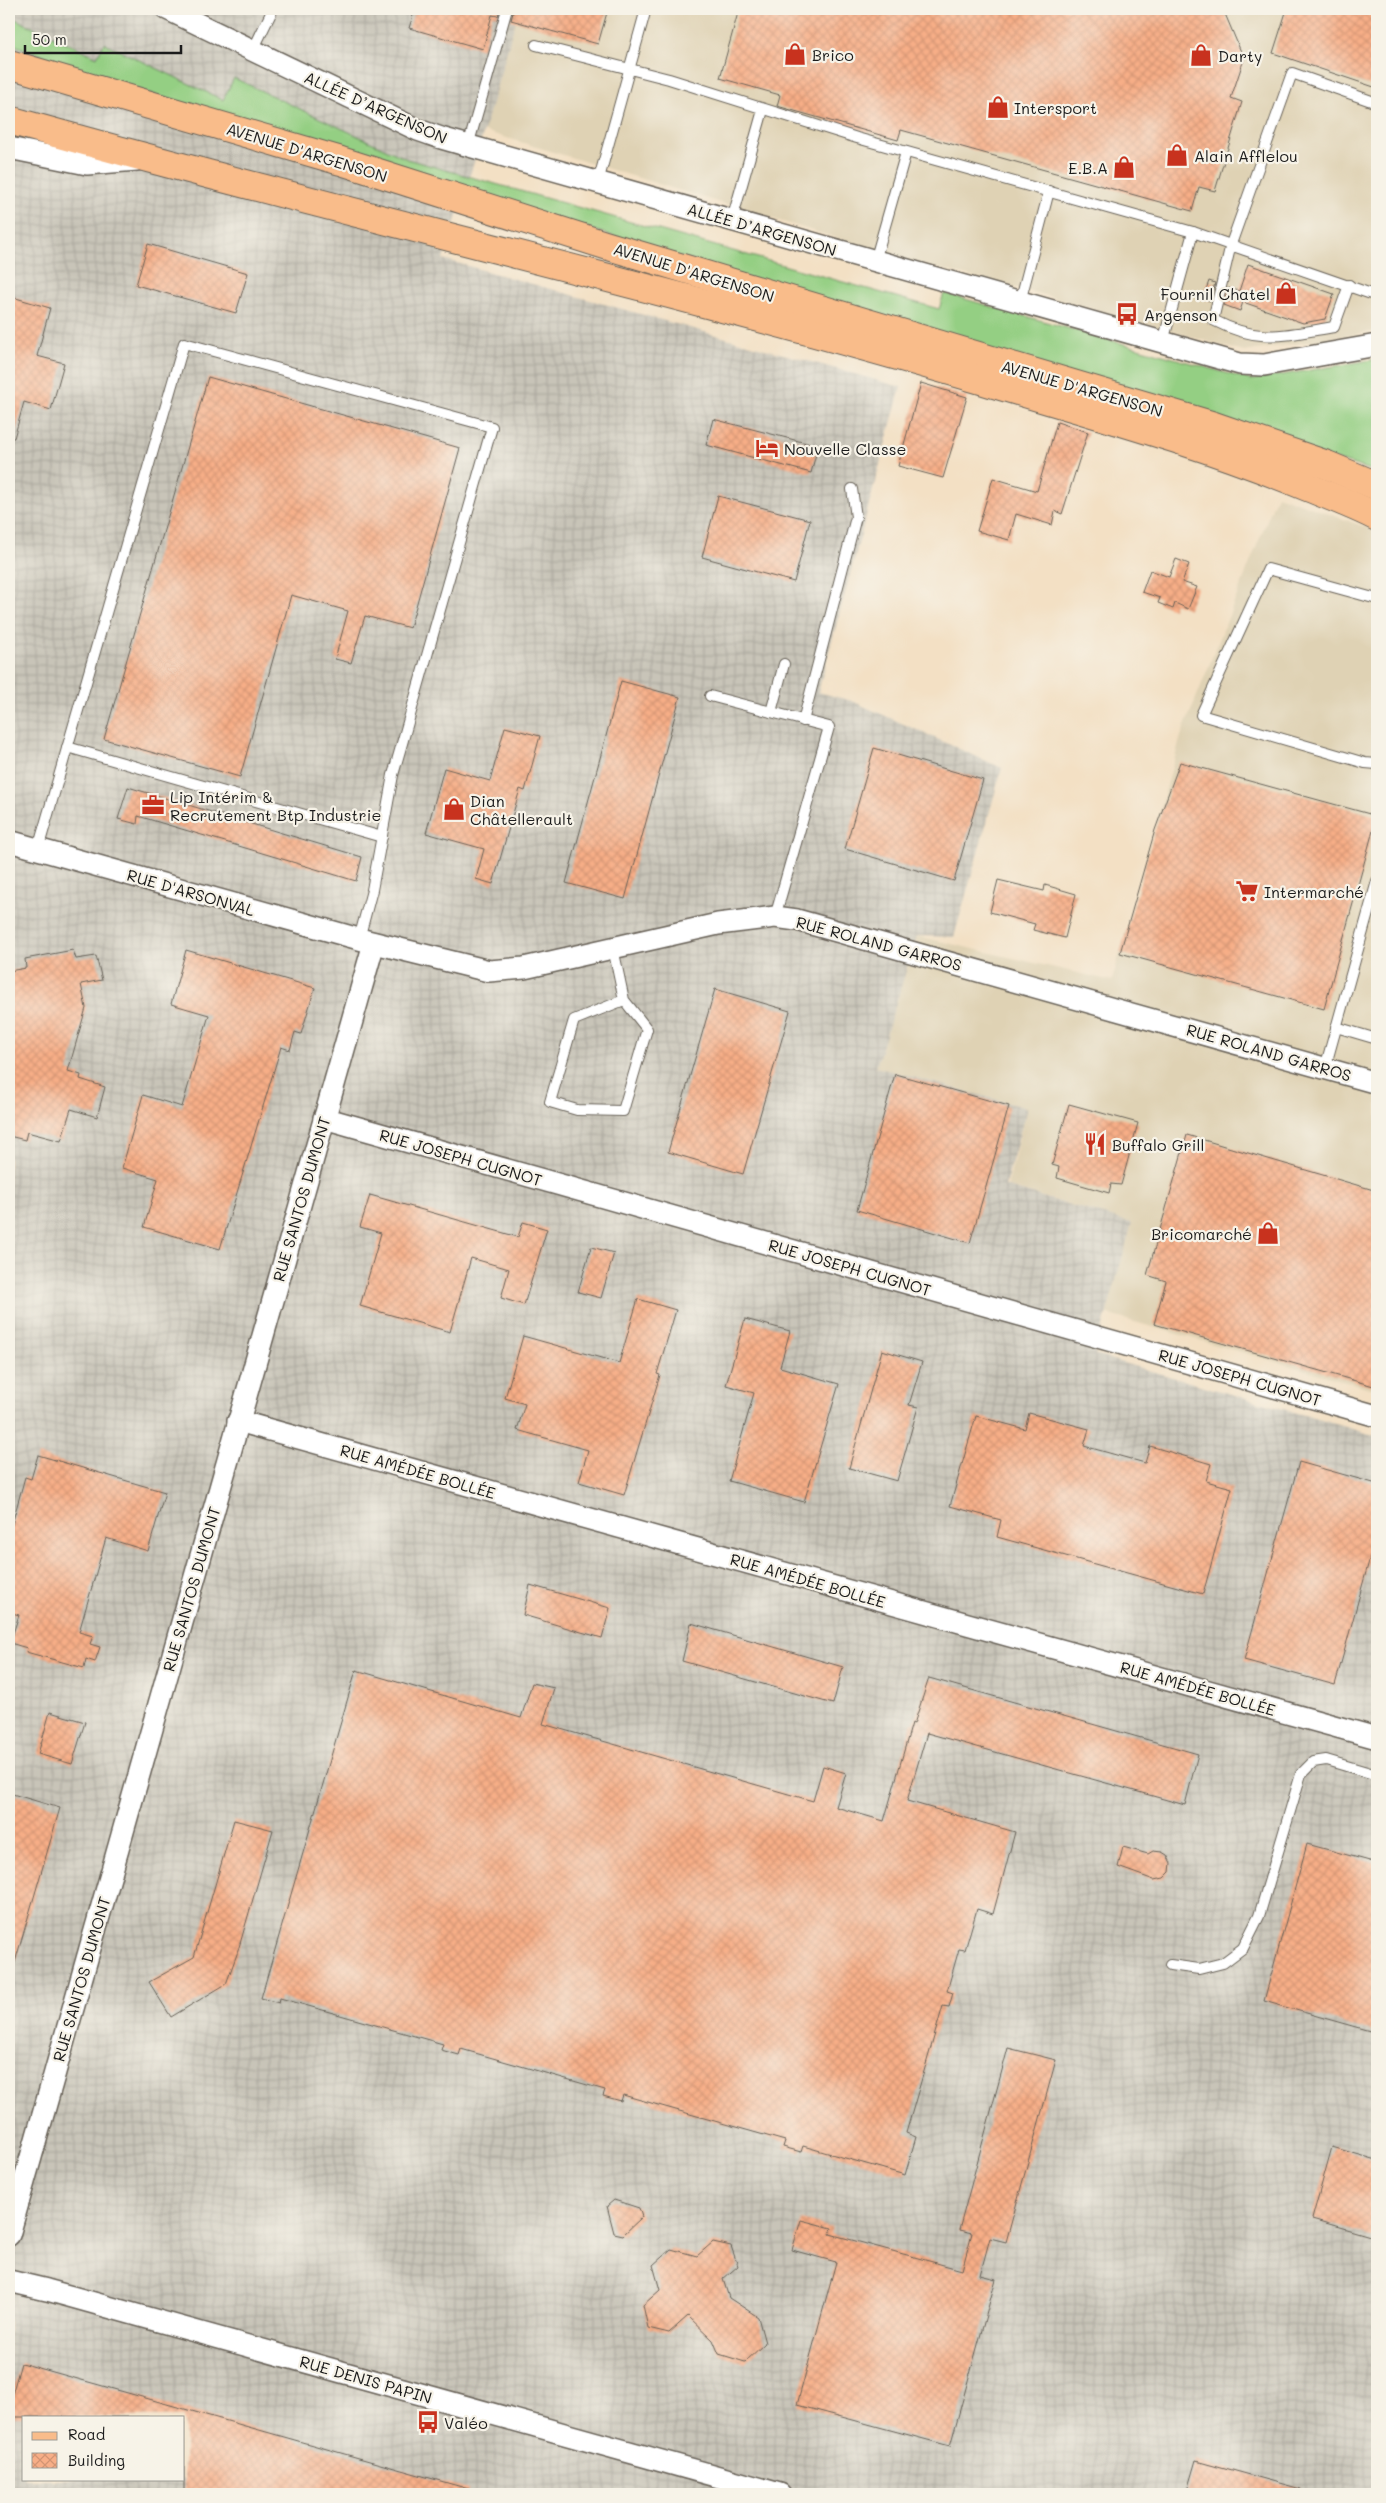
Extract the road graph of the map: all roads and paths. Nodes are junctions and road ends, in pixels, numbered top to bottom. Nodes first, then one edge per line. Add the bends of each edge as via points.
1 (167, 9) edge
2 (274, 9) edge
3 (507, 9) edge
4 (646, 9) edge
5 (536, 45) dead end
6 (253, 50) junction
7 (630, 69) junction
8 (17, 72) edge
9 (1377, 103) edge
10 (763, 110) junction
11 (9, 120) edge
12 (468, 146) junction
13 (9, 148) edge
14 (906, 152) junction
15 (148, 159) junction
16 (598, 182) junction
17 (1050, 191) junction
18 (732, 220) junction
19 (1193, 232) junction
20 (1231, 244) junction
21 (875, 261) junction
22 (1348, 285) junction
23 (1377, 296) edge
24 (1020, 302) junction
25 (1164, 342) junction
26 (1377, 345) edge
27 (1377, 486) edge
28 (852, 489) dead end
29 (1377, 517) edge
30 (1377, 599) edge
31 (784, 664) dead end
32 (710, 696) dead end
33 (771, 712) junction
34 (803, 721) junction
35 (67, 747) junction
36 (1377, 764) edge
37 (382, 837) junction
38 (9, 841) edge
39 (38, 849) junction
40 (1377, 881) edge
41 (775, 917) junction
42 (366, 941) junction
43 (613, 948) junction
44 (624, 1000) junction
45 (1336, 1028) junction
46 (1377, 1039) edge
47 (1325, 1068) junction
48 (1377, 1083) edge
49 (324, 1118) junction
50 (1377, 1416) edge
51 (238, 1421) junction
52 (1377, 1738) edge
53 (1377, 1775) edge
54 (1170, 1965) dead end
55 (9, 2235) edge
56 (9, 2281) edge
57 (780, 2494) edge

1 - 6 street, ALLÉE D’ARGENSON
2 - 6 lane
3 - 12 lane
4 - 7 lane
5 - 7 lane
6 - 12 street, ALLÉE D’ARGENSON via 418,130
7 - 10 lane
7 - 16 lane
8 - 27 main road, AVENUE D'ARGENSON via 341,161 605,246 1214,426
9 - 20 lane via 1292,73
10 - 14 lane
10 - 18 lane
11 - 15 main road, AVENUE D'ARGENSON
12 - 16 street, ALLÉE D’ARGENSON
13 - 15 street via 87,164
14 - 17 lane
14 - 21 lane
15 - 29 main road, AVENUE D'ARGENSON via 719,305 923,363 1171,436 1272,472
16 - 18 street, ALLÉE D’ARGENSON
17 - 19 lane
17 - 24 lane
18 - 21 street, ALLÉE D’ARGENSON
19 - 20 lane
19 - 25 lane
20 - 22 lane
20 - 22 lane via 1213,320 1234,331 1257,336 1282,336 1334,327
21 - 24 street, ALLÉE D’ARGENSON
22 - 23 lane
24 - 25 street, ALLÉE D’ARGENSON
25 - 26 street, ALLÉE D’ARGENSON via 1240,364 1264,365
28 - 34 lane via 856,518
30 - 36 lane via 1268,569 1202,716
31 - 33 lane
32 - 33 lane
33 - 34 lane
34 - 41 lane via 829,727
35 - 37 lane
35 - 37 lane via 184,343 492,427 393,774
35 - 39 lane
37 - 42 lane
38 - 39 street, RUE D'ARSONVAL
39 - 42 street, RUE D'ARSONVAL
40 - 45 lane
41 - 43 street, RUE ROLAND GARROS via 718,924
41 - 47 street, RUE ROLAND GARROS via 806,922
42 - 43 street, RUE ROLAND GARROS via 489,971 524,968
42 - 49 street, RUE SANTOS DUMONT
43 - 44 lane
44 - 44 lane via 574,1020 550,1102 577,1110 623,1111 647,1029
45 - 46 lane
45 - 47 lane
47 - 48 street, RUE ROLAND GARROS
49 - 50 street, RUE JOSEPH CUGNOT
49 - 51 street, RUE SANTOS DUMONT
51 - 52 street, RUE AMÉDÉE BOLLÉE
51 - 55 street, RUE SANTOS DUMONT
53 - 54 lane via 1326,1760 1313,1762 1301,1774 1259,1916 1243,1948 1223,1963 1199,1969
56 - 57 street, RUE DENIS PAPIN

